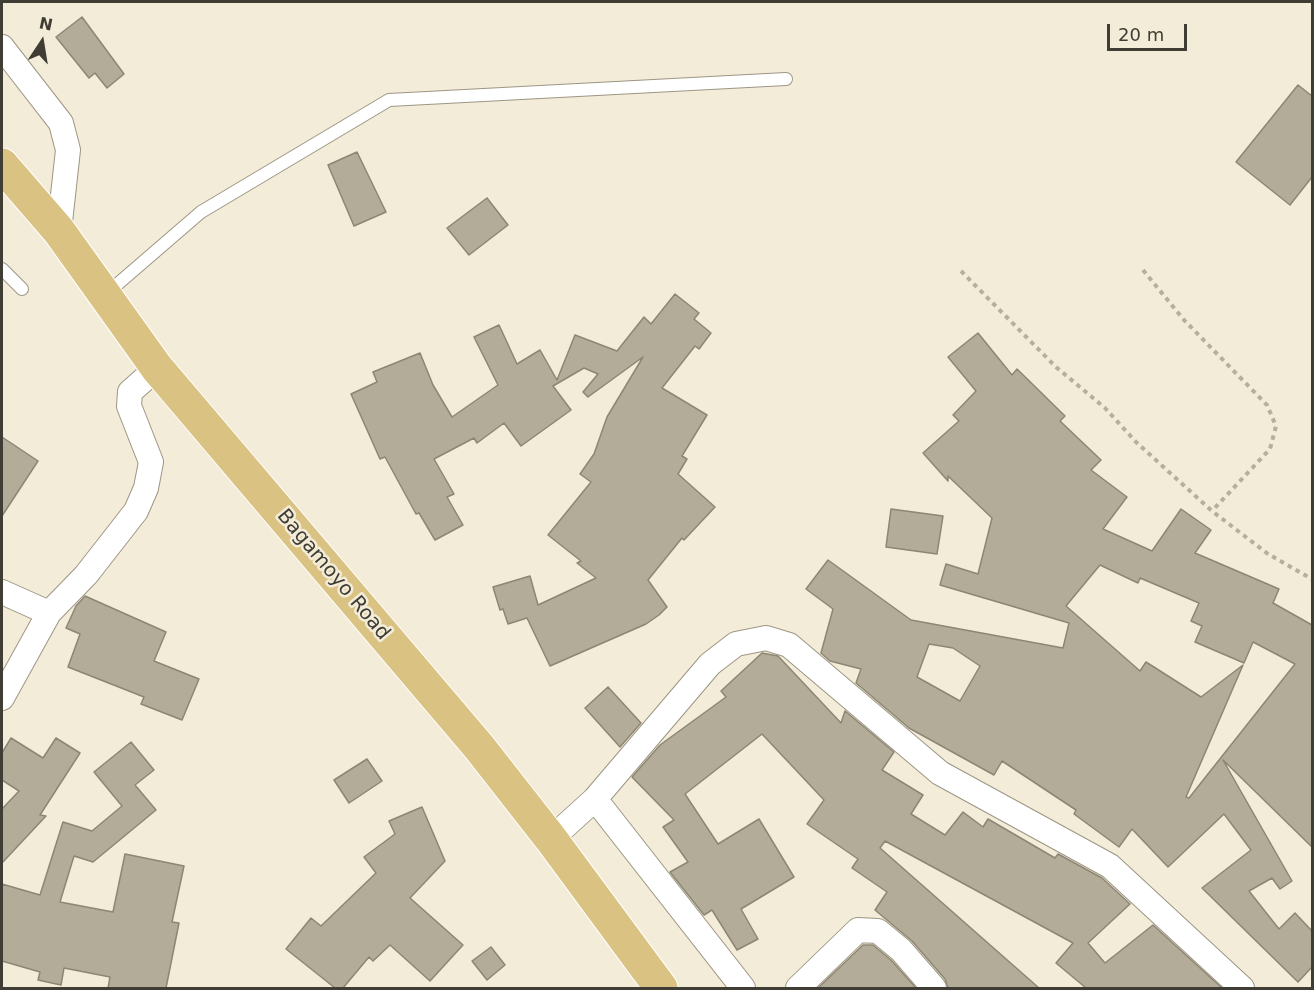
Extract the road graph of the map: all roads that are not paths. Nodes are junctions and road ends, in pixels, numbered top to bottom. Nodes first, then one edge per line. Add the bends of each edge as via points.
1 (2, 47) edge
2 (786, 79) dead end
3 (2, 165) edge
4 (59, 231) junction
5 (2, 269) edge
6 (22, 289) dead end
7 (105, 295) junction
8 (158, 368) junction
9 (2, 592) edge
10 (49, 613) junction
11 (2, 698) edge
12 (595, 799) junction
13 (551, 838) junction
14 (662, 988) edge
15 (743, 988) edge
16 (798, 988) edge
17 (934, 988) edge
18 (1242, 988) edge

1 - 4 street via 61,123 68,150
2 - 7 lane via 389,100 201,212
3 - 4 highway, Bagamoyo Road
4 - 7 highway, Bagamoyo Road
5 - 6 lane
7 - 8 highway, Bagamoyo Road
8 - 10 street via 130,392 129,406 151,462 136,511 86,575
8 - 13 highway, Bagamoyo Road via 479,747
9 - 10 street
10 - 11 street
12 - 13 street
12 - 15 street
12 - 18 street via 710,664 736,644 765,638 789,645 940,773 1110,866
13 - 14 highway, Bagamoyo Road
16 - 17 street via 858,930 878,931 902,950

